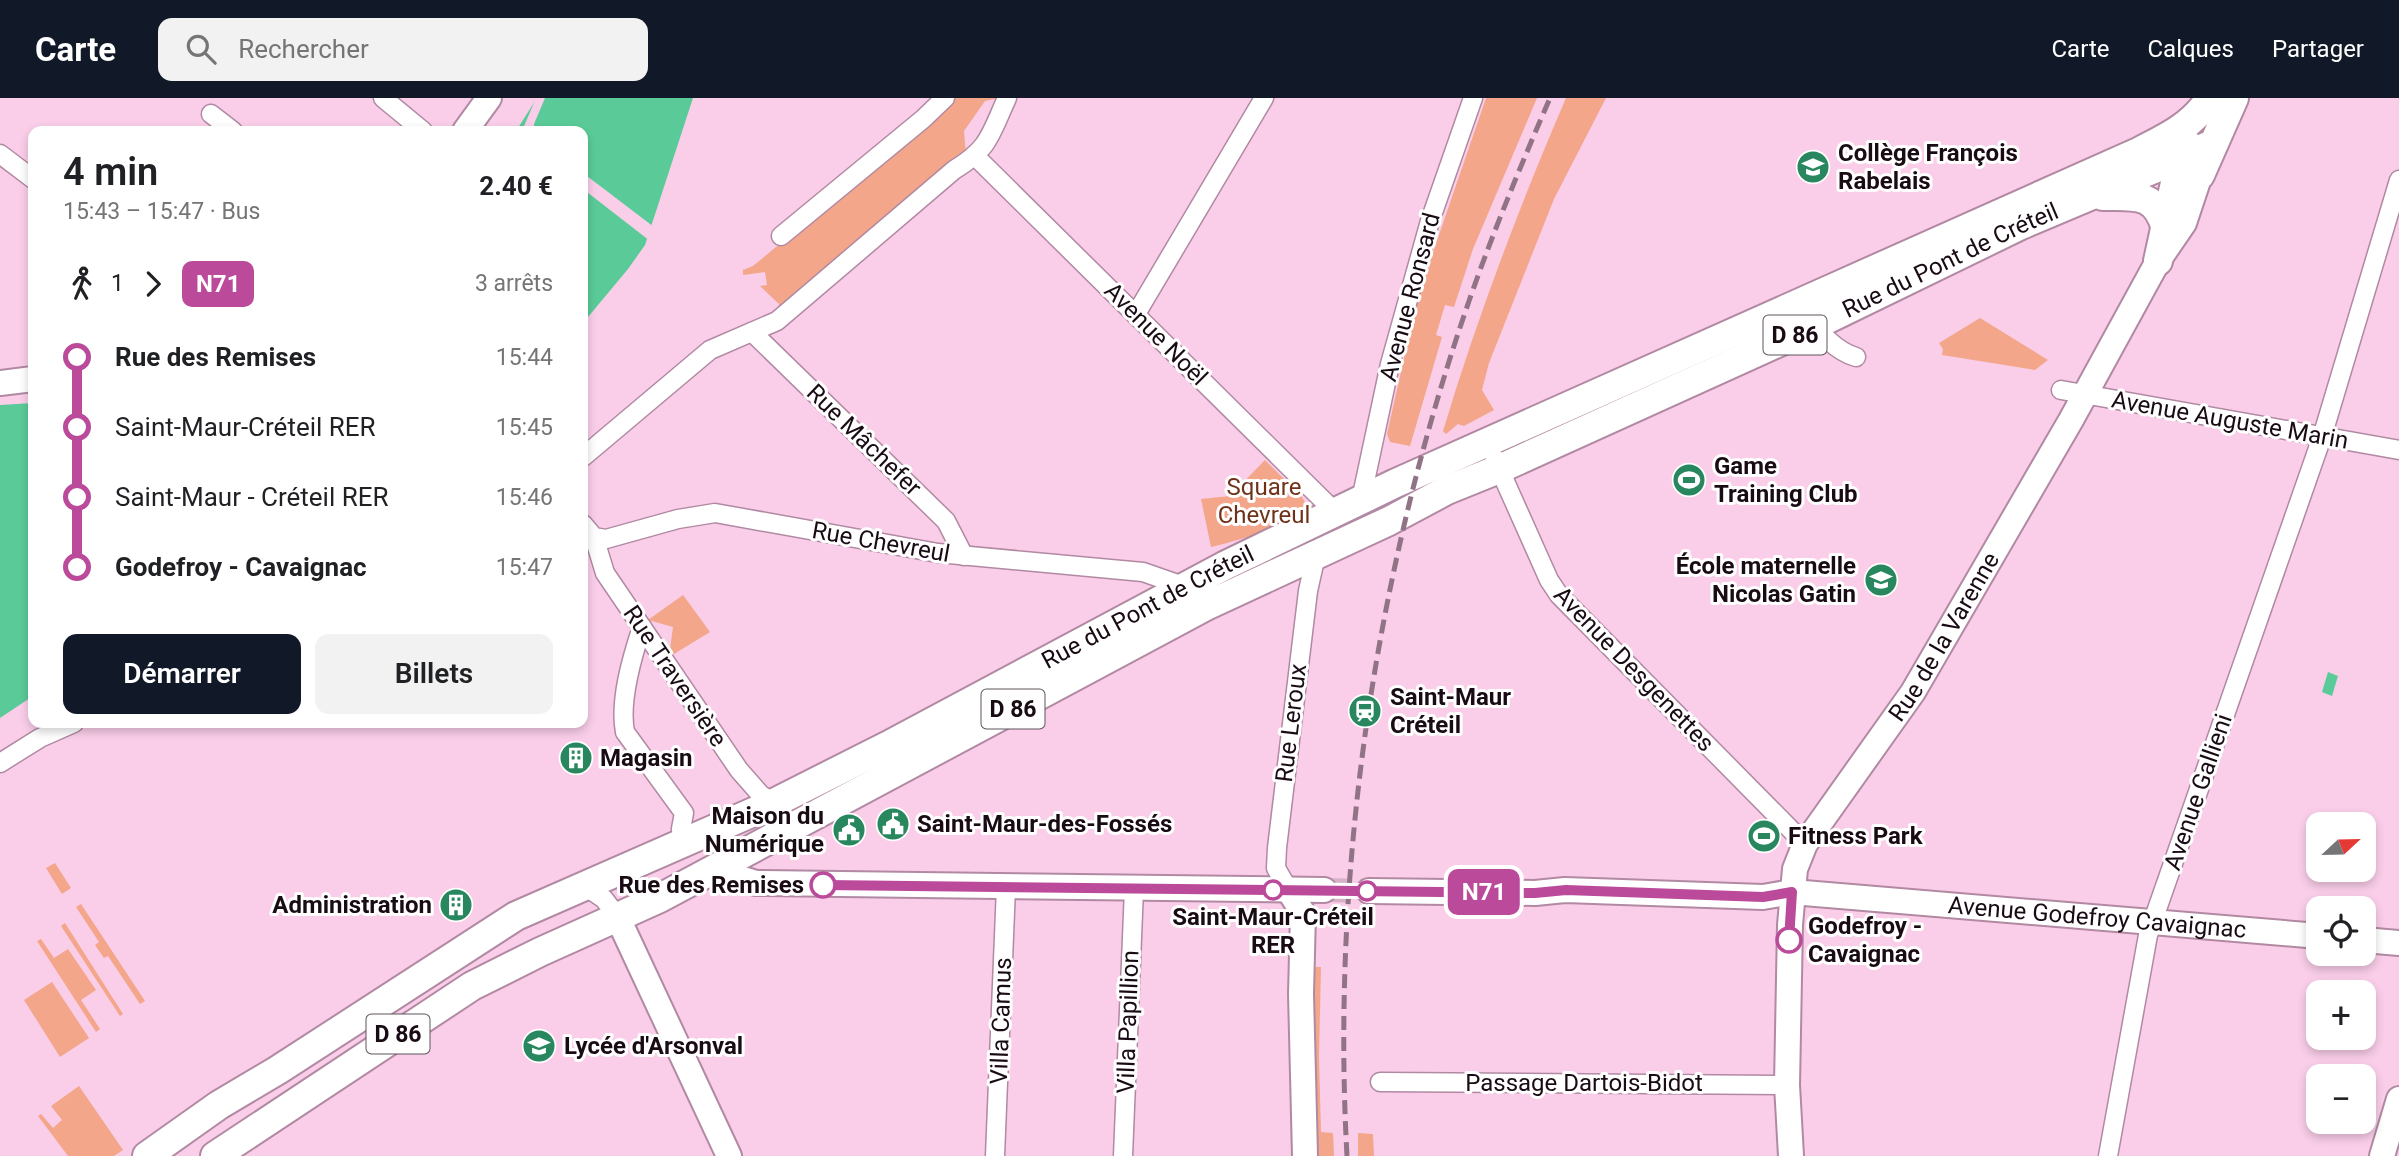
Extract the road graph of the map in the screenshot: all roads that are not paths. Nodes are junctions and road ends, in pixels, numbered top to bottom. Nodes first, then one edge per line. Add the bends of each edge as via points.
1 (383, 98) edge
2 (489, 98) edge
3 (945, 98) edge
4 (1007, 98) edge
5 (1264, 98) edge
6 (1473, 98) edge
7 (2234, 98) edge
8 (2202, 108) edge
9 (211, 114) dead end
10 (227, 126) edge
11 (417, 126) edge
12 (469, 126) edge
13 (0, 154) edge
14 (2185, 156) junction
15 (976, 157) junction
16 (28, 175) edge
17 (2399, 180) edge
18 (2089, 197) junction
19 (2166, 229) junction
20 (781, 236) dead end
21 (2158, 261) junction
22 (1136, 314) junction
23 (1810, 314) junction
24 (752, 332) junction
25 (1856, 357) dead end
26 (28, 380) edge
27 (0, 383) edge
28 (2073, 392) junction
29 (2322, 436) junction
30 (1487, 440) junction
31 (2399, 450) edge
32 (588, 453) edge
33 (1499, 469) junction
34 (1361, 500) junction
35 (1335, 512) junction
36 (588, 530) edge
37 (1272, 543) junction
38 (1329, 550) junction
39 (964, 556) junction
40 (1286, 569) junction
41 (1186, 587) junction
42 (642, 627) junction
43 (63, 728) edge
44 (0, 763) edge
45 (774, 803) junction
46 (682, 843) junction
47 (1805, 844) junction
48 (713, 870) junction
49 (585, 886) junction
50 (1006, 887) junction
51 (1134, 889) junction
52 (1288, 889) junction
53 (1324, 890) tunnel mouth
54 (1369, 891) tunnel mouth
55 (1792, 892) junction
56 (617, 916) junction
57 (2152, 922) junction
58 (2306, 935) edge
59 (2376, 941) edge
60 (2399, 943) edge
61 (1380, 1082) dead end
62 (1787, 1085) junction
63 (2399, 1099) edge
64 (147, 1156) edge
65 (215, 1156) edge
66 (729, 1156) edge
67 (995, 1156) edge
68 (1123, 1156) edge
69 (1305, 1156) edge
70 (1791, 1156) edge
71 (2108, 1156) edge
72 (2382, 1156) edge

1 - 11 street
2 - 12 street
3 - 20 street
4 - 15 street
5 - 22 street
6 - 34 street, Avenue Ronsard via 1430,221 1390,364
7 - 14 main road, Rue de la Varenne via 2213,144
8 - 14 main road, Rue du Pont de Créteil / D 86
9 - 10 street
13 - 16 street
14 - 18 main road, Rue du Pont de Créteil / D 86
14 - 19 main road
14 - 21 street, Rue de la Varenne via 2184,223
14 - 23 main road, Rue du Pont de Créteil / D 86
15 - 22 street, Avenue Noël
15 - 24 street via 954,170 777,321
17 - 29 street, Avenue Gallieni
18 - 19 main road via 2138,196 2162,214
18 - 23 main road, Rue du Pont de Créteil / D 86 via 1927,269
19 - 21 main road
21 - 28 street, Rue de la Varenne
22 - 35 street, Avenue Noël
23 - 25 street via 1846,354
23 - 30 main road, Rue du Pont de Créteil / D 86
23 - 33 main road, Rue du Pont de Créteil / D 86
24 - 32 street via 710,350
24 - 39 street, Rue Mâchefer via 947,521
26 - 27 street
28 - 29 street, Avenue Auguste Marin
28 - 47 street, Rue de la Varenne via 1913,692
29 - 31 street, Avenue Auguste Marin
29 - 57 street, Avenue Gallieni
30 - 33 street
30 - 34 main road, Rue du Pont de Créteil / D 86
33 - 38 main road, Rue du Pont de Créteil / D 86
33 - 47 street, Avenue Desgenettes via 1559,595
34 - 35 main road, Rue du Pont de Créteil / D 86
34 - 38 main road
35 - 37 main road, Rue du Pont de Créteil / D 86
35 - 38 main road
36 - 39 street, Rue Chevreul via 606,539 715,513
36 - 42 street, Rue Traversière via 604,573
37 - 40 main road via 1283,551
37 - 41 main road, Rue du Pont de Créteil / D 86
38 - 40 main road, Rue du Pont de Créteil / D 86
38 - 52 street, Rue Leroux via 1308,592 1277,848 1276,869
39 - 41 street, Rue Chevreul via 1143,572
40 - 48 main road, Rue du Pont de Créteil / D 86 via 1208,605
41 - 45 main road, Rue du Pont de Créteil / D 86
42 - 45 street, Rue Traversière via 739,770
42 - 46 street via 622,717 625,732 684,813
43 - 44 street
45 - 46 main road, Rue du Pont de Créteil / D 86
46 - 49 main road, Rue du Pont de Créteil / D 86
47 - 55 street, Rue de la Varenne
48 - 50 street via 755,883
48 - 56 main road, Rue du Pont de Créteil / D 86
49 - 56 street via 604,899
49 - 64 main road, Rue du Pont de Créteil / D 86 via 516,916
50 - 51 street
50 - 67 street, Villa Camus
51 - 52 street
51 - 68 street, Villa Papillion
52 - 53 street
52 - 69 street via 1303,913
54 - 55 street via 1566,890 1763,897
55 - 57 street, Avenue Godefroy Cavaignac
55 - 62 street, Rue de la Varenne
56 - 65 main road, Rue du Pont de Créteil / D 86 via 472,986
56 - 66 street
57 - 58 street, Avenue Godefroy Cavaignac
57 - 71 street, Avenue Gallieni
59 - 60 street
61 - 62 street, Passage Dartois-Bidot
62 - 70 street, Rue de la Varenne
63 - 72 street

